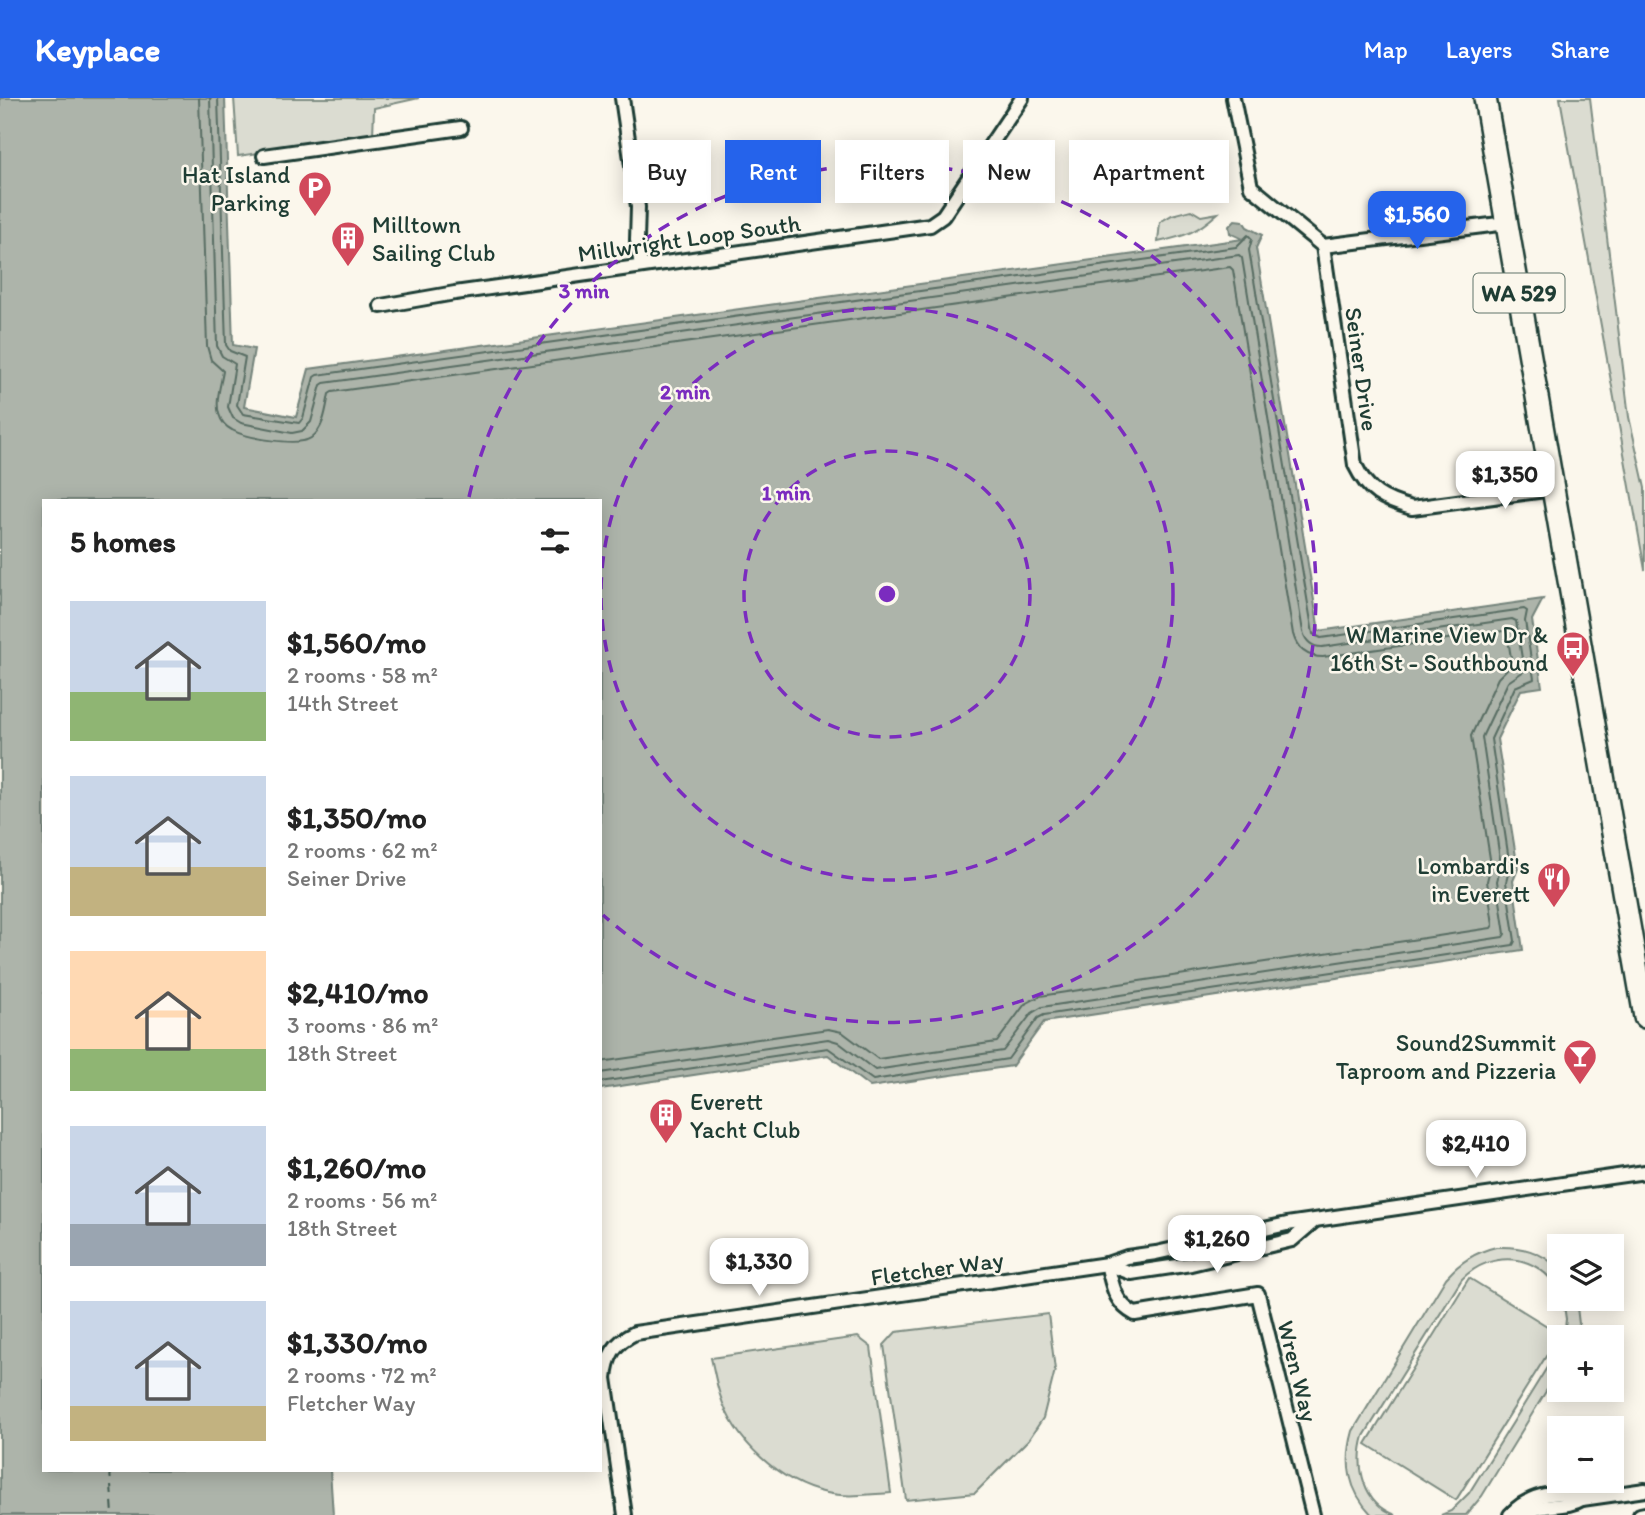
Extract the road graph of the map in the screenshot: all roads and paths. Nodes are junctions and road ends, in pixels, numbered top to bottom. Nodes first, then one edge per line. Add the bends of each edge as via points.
1 (622, 98) edge
2 (1022, 98) edge
3 (1233, 98) edge
4 (1485, 98) edge
5 (461, 128) dead end
6 (264, 156) dead end
7 (1507, 223) junction
8 (1323, 246) junction
9 (642, 266) junction
10 (380, 306) dead end
11 (1553, 489) junction
12 (1645, 1017) edge
13 (1645, 1172) edge
14 (1313, 1222) junction
15 (1107, 1264) junction
16 (1645, 1490) edge
17 (1582, 1499) junction
18 (1645, 1514) edge
19 (625, 1515) edge
20 (1312, 1515) edge
21 (1510, 1515) edge
22 (1522, 1515) edge
23 (1640, 1515) edge

1 - 9 street
2 - 9 street, Millwright Loop South via 943,216 930,225
3 - 8 street via 1251,187
4 - 7 main road, WA 529
5 - 6 street
7 - 8 street
7 - 11 main road, WA 529
8 - 11 street, Seiner Drive via 1355,464 1375,494 1412,508
9 - 10 street, Millwright Loop South
11 - 12 main road, WA 529
13 - 14 street
14 - 15 street
14 - 15 street via 1292,1240 1191,1265 1131,1273
15 - 19 street, Fletcher Way via 625,1338 607,1362 605,1378
15 - 20 street, Wren Way via 1115,1294 1123,1308 1135,1314 1258,1294
16 - 17 street
17 - 21 street via 1573,1495 1531,1498
17 - 22 street
18 - 23 street

